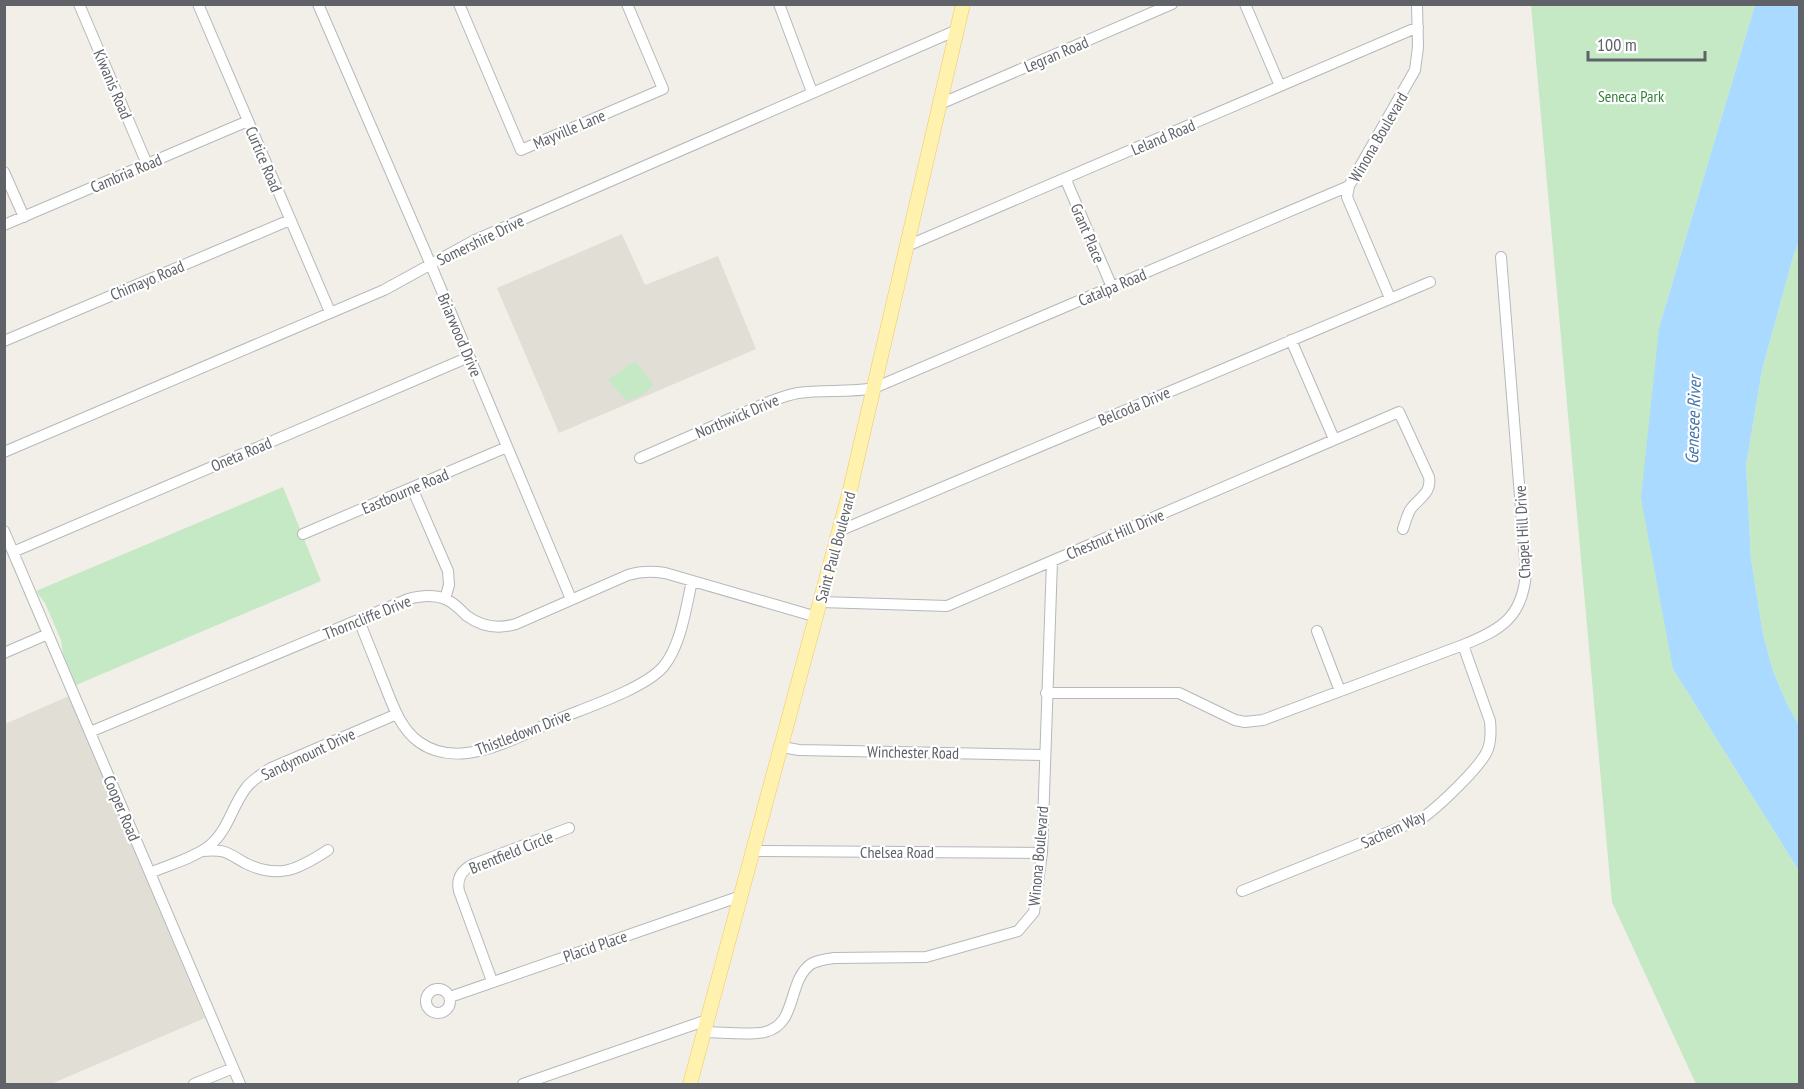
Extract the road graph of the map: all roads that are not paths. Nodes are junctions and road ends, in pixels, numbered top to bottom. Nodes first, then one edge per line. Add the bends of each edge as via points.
1 (79, 4) edge
2 (198, 4) edge
3 (318, 4) edge
4 (459, 4) edge
5 (627, 4) edge
6 (779, 4) edge
7 (963, 4) edge
8 (1172, 4) edge
9 (1245, 4) edge
10 (1418, 4) edge
11 (1418, 27) junction
12 (957, 30) junction
13 (1280, 86) junction
14 (812, 92) junction
15 (940, 104) junction
16 (248, 121) junction
17 (147, 164) junction
18 (4, 172) edge
19 (1065, 178) junction
20 (1349, 186) junction
21 (24, 216) junction
22 (290, 220) junction
23 (4, 225) edge
24 (907, 246) junction
25 (1501, 257) dead end
26 (430, 264) junction
27 (1430, 282) dead end
28 (1112, 287) junction
29 (1390, 298) junction
30 (330, 312) junction
31 (1291, 339) junction
32 (4, 341) edge
33 (469, 357) junction
34 (874, 388) junction
35 (1334, 439) junction
36 (507, 447) junction
37 (4, 452) edge
38 (640, 458) dead end
39 (412, 488) junction
40 (1403, 529) dead end
41 (4, 531) edge
42 (839, 531) junction
43 (303, 534) dead end
44 (13, 552) junction
45 (1052, 561) junction
46 (692, 581) junction
47 (445, 599) junction
48 (571, 599) junction
49 (821, 602) junction
50 (817, 617) junction
51 (358, 620) junction
52 (1317, 631) dead end
53 (48, 634) junction
54 (1463, 645) junction
55 (4, 653) edge
56 (1340, 691) junction
57 (1046, 693) junction
58 (397, 714) junction
59 (90, 732) junction
60 (782, 747) junction
61 (1045, 754) junction
62 (568, 828) dead end
63 (328, 850) dead end
64 (202, 851) junction
65 (753, 851) junction
66 (1042, 853) junction
67 (150, 873) junction
68 (1242, 891) dead end
69 (741, 896) junction
70 (492, 981) junction
71 (450, 997) dead end
72 (705, 1026) junction
73 (233, 1068) junction
74 (194, 1084) edge
75 (240, 1084) edge
76 (523, 1084) edge
77 (690, 1084) edge

1 - 17 street, Kiwanis Road
2 - 16 street, Curtice Road
3 - 26 street, Briarwood Drive
4 - 5 street, Mayville Lane via 521,150 663,89
6 - 14 street
7 - 12 main road, Saint Paul Boulevard
8 - 15 street, Legran Road
9 - 13 street
10 - 11 street, Winona Boulevard
11 - 13 street, Leland Road
11 - 20 street, Winona Boulevard via 1417,59 1410,80
12 - 14 street, Somershire Drive
12 - 15 main road, Saint Paul Boulevard
13 - 19 street, Leland Road
14 - 26 street, Somershire Drive via 475,240
15 - 24 main road, Saint Paul Boulevard
16 - 17 street, Cambria Road
16 - 22 street, Curtice Road
17 - 21 street, Cambria Road
18 - 21 street
19 - 24 street, Leland Road
19 - 28 street, Grant Place
20 - 28 street, Catalpa Road
20 - 29 street, Winona Boulevard via 1347,198
21 - 23 street, Cambria Road
22 - 30 street, Curtice Road
22 - 32 street, Chimayo Road
24 - 34 main road, Saint Paul Boulevard
25 - 54 street, Chapel Hill Drive via 1525,585 1518,606 1503,624
26 - 30 street, Somershire Drive via 384,290
26 - 33 street, Briarwood Drive
27 - 29 street, Belcoda Drive
28 - 34 street, Catalpa Road
29 - 31 street, Belcoda Drive
30 - 37 street, Somershire Drive
31 - 35 street
31 - 42 street, Belcoda Drive
33 - 36 street, Briarwood Drive
33 - 44 street, Oneta Road
34 - 38 street, Northwick Drive via 787,395
34 - 42 main road, Saint Paul Boulevard
35 - 40 street, Chestnut Hill Drive via 1399,412 1430,483 1410,510
35 - 45 street, Chestnut Hill Drive
36 - 39 street, Eastbourne Road
36 - 48 street, Briarwood Drive
39 - 43 street, Eastbourne Road
39 - 47 street via 448,571 450,585
41 - 44 street, Cooper Road
42 - 49 main road, Saint Paul Boulevard
44 - 53 street, Cooper Road
45 - 49 street, Chestnut Hill Drive via 947,606
45 - 57 street, Winona Boulevard
46 - 48 street via 665,573 641,572
46 - 50 street
46 - 58 street, Thistledown Drive via 671,656 655,675 632,688 494,746 467,753 445,753 428,747 412,736
47 - 48 street via 474,621 503,627
47 - 51 street, Thorncliffe Drive via 408,599
49 - 50 main road, Saint Paul Boulevard
50 - 60 main road, Saint Paul Boulevard
51 - 58 street, Thistledown Drive
51 - 59 street, Thorncliffe Drive
52 - 56 street
53 - 55 street
53 - 59 street, Cooper Road
54 - 56 street, Chapel Hill Drive
54 - 68 street, Sachem Way via 1491,731 1479,765 1421,819
56 - 57 street, Chapel Hill Drive via 1263,720 1245,722 1223,716 1179,693
57 - 61 street, Winona Boulevard
58 - 64 street, Sandymount Drive via 261,774 245,789 218,837
59 - 67 street, Cooper Road
60 - 61 street, Winchester Road
60 - 65 main road, Saint Paul Boulevard
61 - 66 street, Winona Boulevard
62 - 70 street, Brentfield Circle via 474,864 460,875 459,891
63 - 64 street via 298,868 278,872 259,869 224,851
64 - 67 street, Sandymount Drive
65 - 66 street, Chelsea Road
65 - 69 main road, Saint Paul Boulevard
66 - 72 street, Winona Boulevard via 1034,912 1018,931 926,957 821,960 801,975 785,1017 771,1030 756,1033
67 - 73 street, Cooper Road
69 - 70 street, Placid Place
69 - 72 main road, Saint Paul Boulevard
70 - 71 street, Placid Place
72 - 76 street, Winona Boulevard
72 - 77 main road, Saint Paul Boulevard
73 - 74 street
73 - 75 street, Cooper Road

